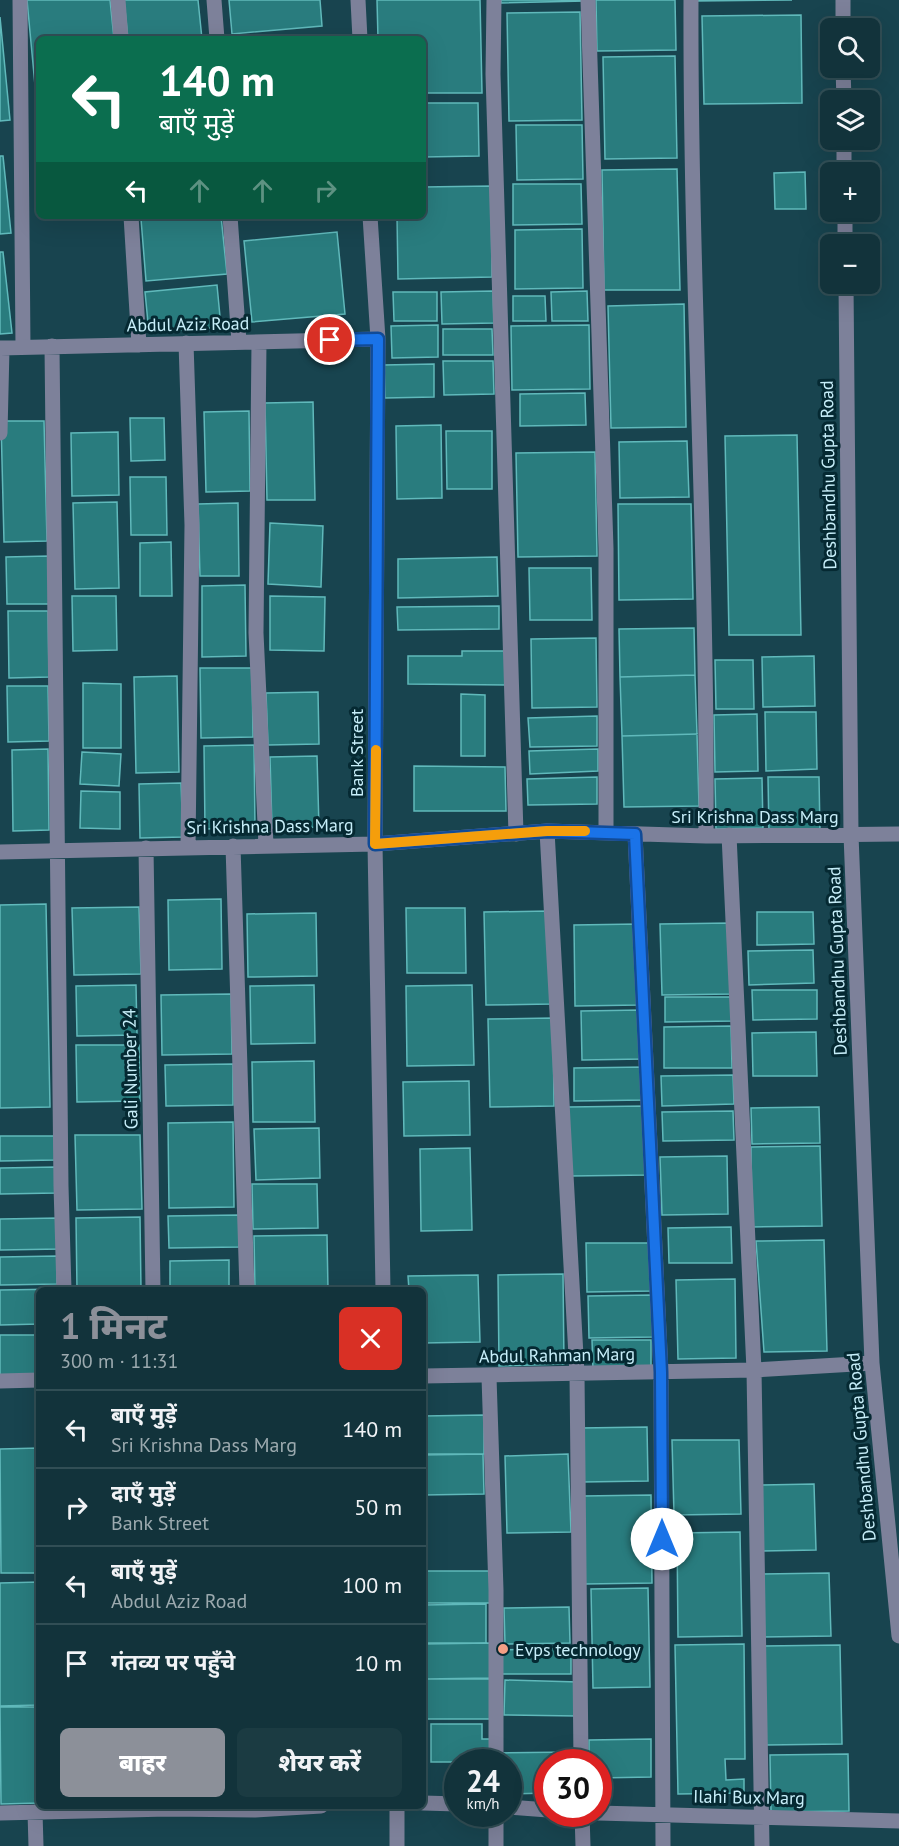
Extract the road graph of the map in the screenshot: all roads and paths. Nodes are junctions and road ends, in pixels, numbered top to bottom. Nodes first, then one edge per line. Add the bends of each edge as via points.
1 (20, 0) edge
2 (118, 0) edge
3 (214, 0) edge
4 (358, 0) edge
5 (494, 0) edge
6 (588, 0) edge
7 (691, 0) edge
8 (843, 0) edge
9 (843, 18) edge
10 (120, 36) edge
11 (217, 36) edge
12 (360, 36) edge
13 (131, 219) edge
14 (230, 219) edge
15 (370, 219) edge
16 (846, 294) edge
17 (378, 339) junction
18 (239, 342) junction
19 (259, 342) junction
20 (186, 343) junction
21 (139, 345) junction
22 (52, 346) junction
23 (23, 347) junction
24 (1, 348) edge
25 (0, 433) edge
26 (547, 831) junction
27 (606, 831) junction
28 (516, 834) junction
29 (635, 834) junction
30 (899, 834) edge
31 (729, 835) junction
32 (706, 836) junction
33 (851, 836) junction
34 (375, 844) junction
35 (266, 845) junction
36 (233, 846) junction
37 (188, 847) junction
38 (146, 848) junction
39 (57, 850) junction
40 (0, 852) edge
41 (64, 1287) edge
42 (153, 1287) edge
43 (247, 1287) edge
44 (383, 1287) edge
45 (872, 1363) junction
46 (754, 1370) junction
47 (661, 1372) junction
48 (577, 1374) junction
49 (426, 1376) edge
50 (489, 1377) junction
51 (36, 1380) edge
52 (0, 1381) edge
53 (899, 1635) edge
54 (496, 1749) edge
55 (581, 1749) edge
56 (426, 1803) edge
57 (444, 1804) edge
58 (75, 1809) edge
59 (397, 1809) edge
60 (34, 1812) junction
61 (0, 1813) edge
62 (612, 1813) edge
63 (662, 1815) junction
64 (761, 1816) junction
65 (899, 1821) edge
66 (496, 1827) edge
67 (582, 1827) edge
68 (36, 1846) edge
69 (397, 1846) edge
70 (496, 1846) edge
71 (583, 1846) edge
72 (663, 1846) edge
73 (762, 1846) edge

1 - 23 street
2 - 10 street
3 - 11 street
4 - 12 street
5 - 28 street via 494,133
6 - 27 street via 606,548
7 - 32 street
8 - 9 street
13 - 21 street
14 - 18 street
15 - 17 street, Bank Street
16 - 33 street, Deshbandhu Gupta Road
17 - 19 street, Abdul Aziz Road
17 - 34 street, Bank Street
18 - 19 street, Abdul Aziz Road
18 - 20 street, Abdul Aziz Road
19 - 35 street via 256,633
20 - 21 street, Abdul Aziz Road
20 - 37 street via 192,525
21 - 22 street, Abdul Aziz Road
22 - 23 street, Abdul Aziz Road
22 - 39 street
23 - 24 street, Abdul Aziz Road
24 - 25 street
26 - 27 street, Sri Krishna Dass Marg
26 - 28 street, Sri Krishna Dass Marg
26 - 48 street
27 - 29 street, Sri Krishna Dass Marg
28 - 34 street, Sri Krishna Dass Marg
29 - 32 street, Sri Krishna Dass Marg
29 - 47 street
30 - 33 street, Sri Krishna Dass Marg
31 - 32 street, Sri Krishna Dass Marg
31 - 33 street, Sri Krishna Dass Marg
31 - 46 street
33 - 45 street, Deshbandhu Gupta Road
34 - 35 street, Sri Krishna Dass Marg
34 - 44 street, Bank Street
35 - 36 street, Sri Krishna Dass Marg
36 - 37 street, Sri Krishna Dass Marg
36 - 43 street
37 - 38 street, Sri Krishna Dass Marg
38 - 39 street, Sri Krishna Dass Marg
38 - 42 street, Gali Number 24
39 - 40 street, Sri Krishna Dass Marg
39 - 41 street
45 - 46 street, Abdul Rahman Marg
45 - 53 street, Deshbandhu Gupta Road
46 - 47 street, Abdul Rahman Marg
46 - 64 street
47 - 48 street, Abdul Rahman Marg
47 - 63 street
48 - 50 street, Abdul Rahman Marg
48 - 55 street
49 - 50 street, Abdul Rahman Marg
50 - 54 street
51 - 52 street
56 - 57 street
58 - 60 street
59 - 69 street
60 - 61 street
60 - 68 street
62 - 63 street, Ilahi Bux Marg
63 - 64 street, Ilahi Bux Marg
63 - 72 street
64 - 65 street, Ilahi Bux Marg
64 - 73 street
66 - 70 street
67 - 71 street

